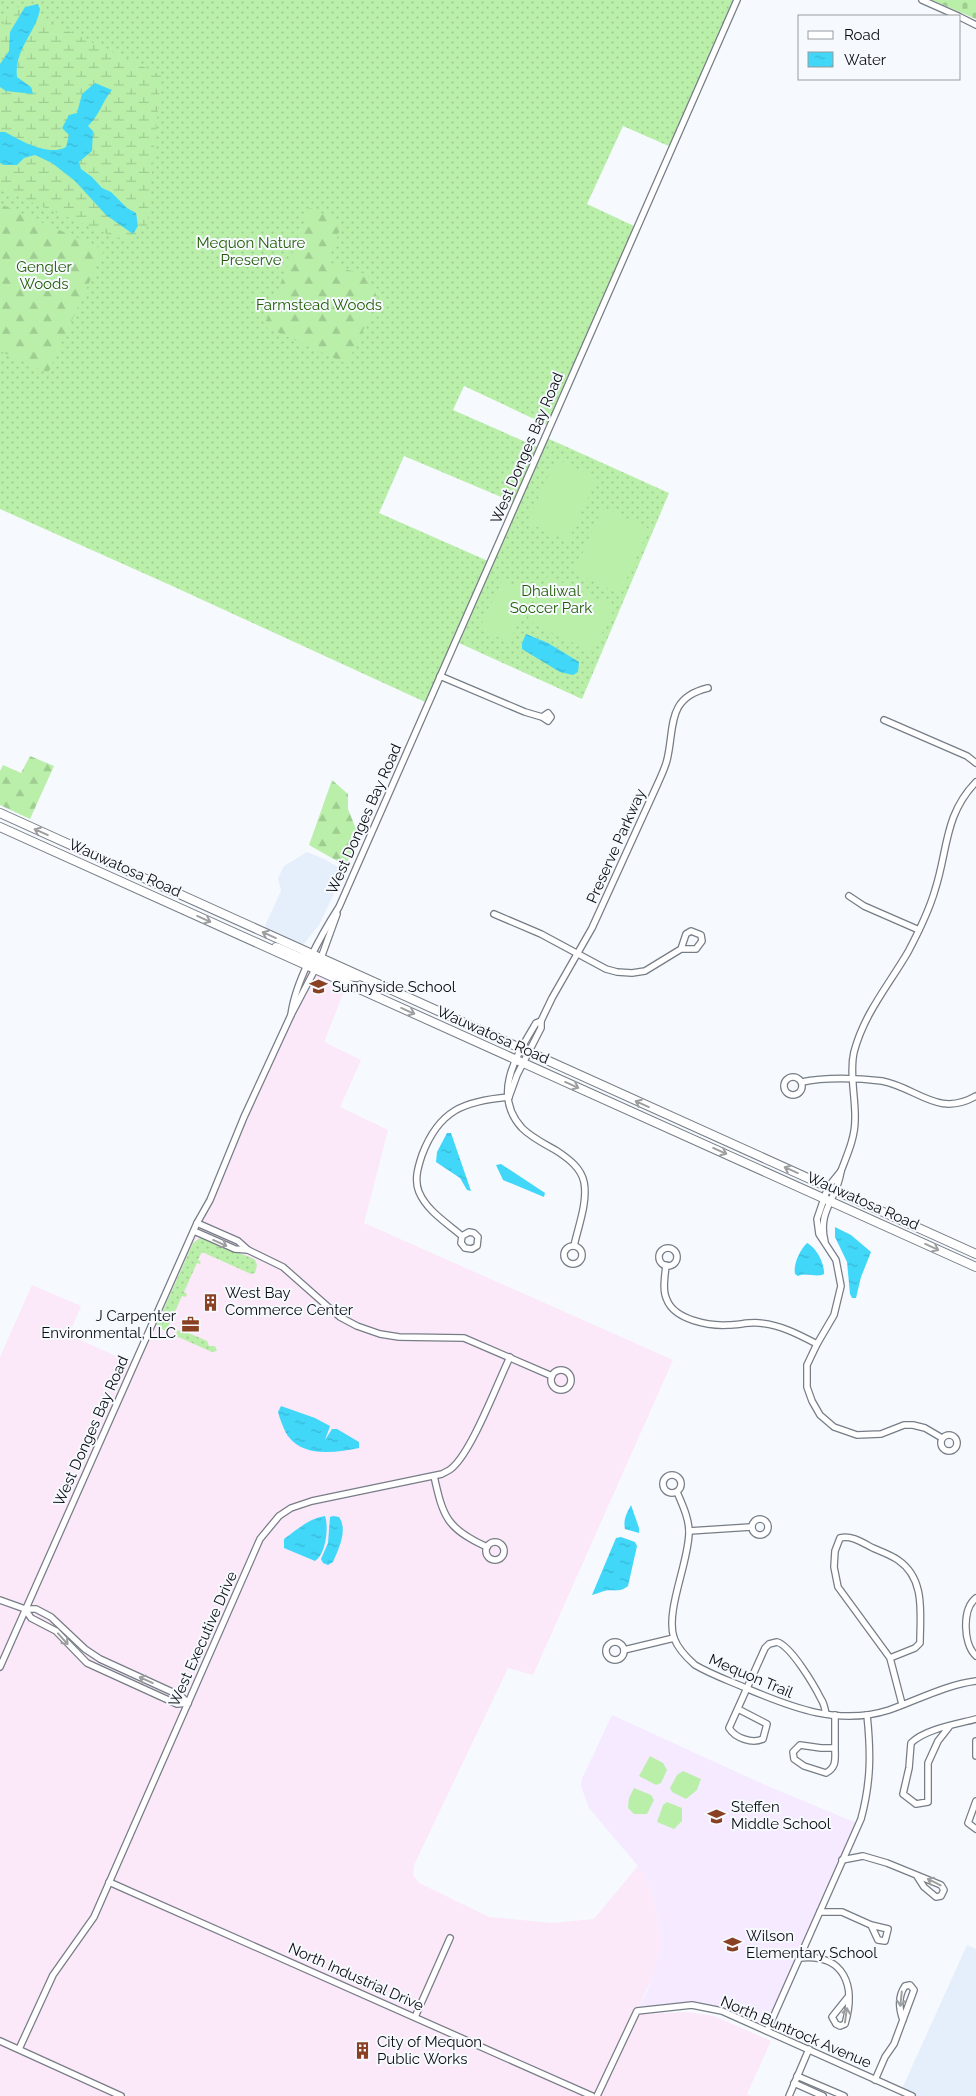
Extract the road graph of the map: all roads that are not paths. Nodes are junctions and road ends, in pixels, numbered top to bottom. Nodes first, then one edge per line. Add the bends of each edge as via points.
1 (737, 0) edge
2 (922, 0) edge
3 (955, 15) edge
4 (961, 18) edge
5 (976, 24) edge
6 (440, 676) junction
7 (708, 688) dead end
8 (542, 717) dead end
9 (884, 720) dead end
10 (976, 763) edge
11 (976, 782) edge
12 (0, 813) edge
13 (0, 827) edge
14 (849, 896) dead end
15 (494, 914) dead end
16 (919, 930) junction
17 (682, 949) dead end
18 (578, 954) junction
19 (314, 962) junction
20 (526, 1051) junction
21 (520, 1062) junction
22 (854, 1080) junction
23 (802, 1082) dead end
24 (976, 1096) edge
25 (509, 1097) junction
26 (832, 1188) junction
27 (827, 1199) junction
28 (197, 1223) junction
29 (194, 1231) junction
30 (462, 1236) dead end
31 (574, 1246) dead end
32 (248, 1250) junction
33 (976, 1254) edge
34 (666, 1265) dead end
35 (976, 1267) edge
36 (817, 1344) junction
37 (510, 1357) junction
38 (552, 1376) dead end
39 (942, 1438) dead end
40 (434, 1476) junction
41 (677, 1492) dead end
42 (751, 1527) dead end
43 (689, 1531) junction
44 (486, 1548) dead end
45 (976, 1598) edge
46 (0, 1600) edge
47 (25, 1609) junction
48 (674, 1638) junction
49 (624, 1650) dead end
50 (976, 1656) edge
51 (890, 1658) junction
52 (0, 1667) edge
53 (976, 1681) edge
54 (746, 1688) junction
55 (188, 1703) junction
56 (902, 1704) junction
57 (738, 1709) junction
58 (826, 1714) junction
59 (834, 1715) junction
60 (867, 1715) junction
61 (976, 1719) edge
62 (949, 1727) junction
63 (976, 1741) edge
64 (835, 1748) junction
65 (976, 1756) edge
66 (976, 1802) edge
67 (976, 1829) edge
68 (842, 1860) junction
69 (917, 1876) junction
70 (109, 1882) junction
71 (820, 1912) junction
72 (871, 1925) dead end
73 (450, 1938) dead end
74 (799, 1958) junction
75 (848, 1997) junction
76 (415, 2017) junction
77 (903, 2020) junction
78 (767, 2031) junction
79 (0, 2041) edge
80 (19, 2049) junction
81 (809, 2049) junction
82 (797, 2076) junction
83 (875, 2080) junction
84 (794, 2083) junction
85 (904, 2094) edge
86 (121, 2096) edge
87 (592, 2096) edge
88 (597, 2096) edge
89 (789, 2096) edge
90 (823, 2096) edge
91 (844, 2096) edge
92 (912, 2096) edge

1 - 6 street, West Donges Bay Road
2 - 3 street
4 - 5 street
6 - 8 street
6 - 19 street, West Donges Bay Road
7 - 18 street, Preserve Parkway via 694,692 680,703 672,717 666,761 658,783
9 - 10 street via 967,756
11 - 16 street via 954,813 935,890
19 -> 12 main road, Wauwatosa Road
13 -> 19 main road, Wauwatosa Road via 260,945
14 - 16 street
15 - 18 street
16 - 22 street via 868,1015 853,1055
17 - 18 street via 645,971 632,973 606,969
18 - 20 street, Preserve Parkway
19 - 20 main road, Wauwatosa Road via 362,977
19 -> 21 main road, Wauwatosa Road
19 - 28 street, West Donges Bay Road via 295,997 291,1015
20 - 21 street, Preserve Parkway
26 -> 20 main road, Wauwatosa Road
21 - 25 street, Preserve Parkway via 507,1082
21 -> 27 main road, Wauwatosa Road
22 - 23 street
22 - 24 street via 882,1082 942,1104 957,1104
22 - 26 street via 855,1122 851,1146 840,1181
25 - 30 street via 460,1106 431,1134 419,1164 416,1177 418,1191 430,1208
25 - 31 street via 513,1114 522,1128 566,1157 581,1174 584,1201
26 - 27 street
26 - 33 main road, Wauwatosa Road
27 -> 35 main road, Wauwatosa Road
27 - 36 street via 818,1214 817,1224 819,1234 839,1267 841,1290 834,1315
28 - 29 street, West Donges Bay Road
28 - 32 street via 238,1241
29 -> 32 street via 235,1249
29 - 47 street, West Donges Bay Road
32 - 37 street via 283,1267 332,1310 365,1329 399,1337 464,1338
34 - 36 street via 664,1284 667,1300 684,1316 712,1325 757,1322 774,1325
36 - 39 street via 807,1365 807,1387 820,1416 834,1427 857,1435 869,1435 914,1425
37 - 38 street
37 - 40 street, West Executive Drive via 464,1455 452,1468
40 - 44 street via 442,1510 464,1534
40 - 55 street, West Executive Drive via 312,1501 279,1516 260,1539
41 - 43 street
42 - 43 street
43 - 48 street via 673,1614
45 - 50 street via 966,1620 969,1644
46 - 47 street
47 - 52 street, West Donges Bay Road
55 -> 47 street via 181,1696 85,1649 51,1616 36,1609
47 -> 55 street via 31,1618 56,1632 86,1663 177,1704
48 - 49 street
48 - 54 street, Mequon Trail via 695,1665
51 - 51 street via 920,1643 919,1588 910,1571 896,1558 851,1538 840,1538 834,1552 838,1587
51 - 56 street
53 - 56 street, Mequon Trail
54 - 57 street
54 - 58 street, Mequon Trail via 791,1707
54 - 58 street via 764,1648 772,1642 782,1643 822,1700
55 - 70 street, West Executive Drive
56 - 60 street, Mequon Trail
57 - 57 street via 729,1728 731,1732 753,1742 763,1739 767,1724
58 - 59 street, Mequon Trail
59 - 60 street, Mequon Trail
59 - 64 street
60 - 68 street via 870,1746 868,1792 861,1819
61 - 62 street
62 - 62 street via 920,1735 911,1743 910,1768 903,1794 916,1804 928,1802 928,1763
63 - 65 street
64 - 64 street via 800,1745 794,1752 794,1759 826,1773 835,1764
66 - 67 street via 968,1823
68 - 69 street via 863,1856
68 - 71 street
69 -> 69 street via 924,1887 936,1897 941,1896 944,1890 940,1885
70 - 76 street, North Industrial Drive
70 - 80 street, West Executive Drive via 94,1917 53,1974
71 - 72 street via 842,1912
71 - 74 street
73 - 76 street
74 - 75 street via 819,1958 836,1965 849,1987
74 - 78 street
75 -> 75 street via 832,2017 840,2026 845,2024
76 - 87 street, North Industrial Drive
77 -> 77 street via 914,1990 910,1985 901,1992
77 - 83 street
78 - 81 street, North Buntrock Avenue
78 - 88 street, North Buntrock Avenue via 704,2006 637,2011
79 - 80 street
80 - 86 street
81 - 82 street
81 - 83 street, North Buntrock Avenue
82 - 84 street
82 - 91 street
83 - 85 street, North Buntrock Avenue
84 - 89 street
84 - 90 street
85 - 92 street, North Buntrock Avenue

